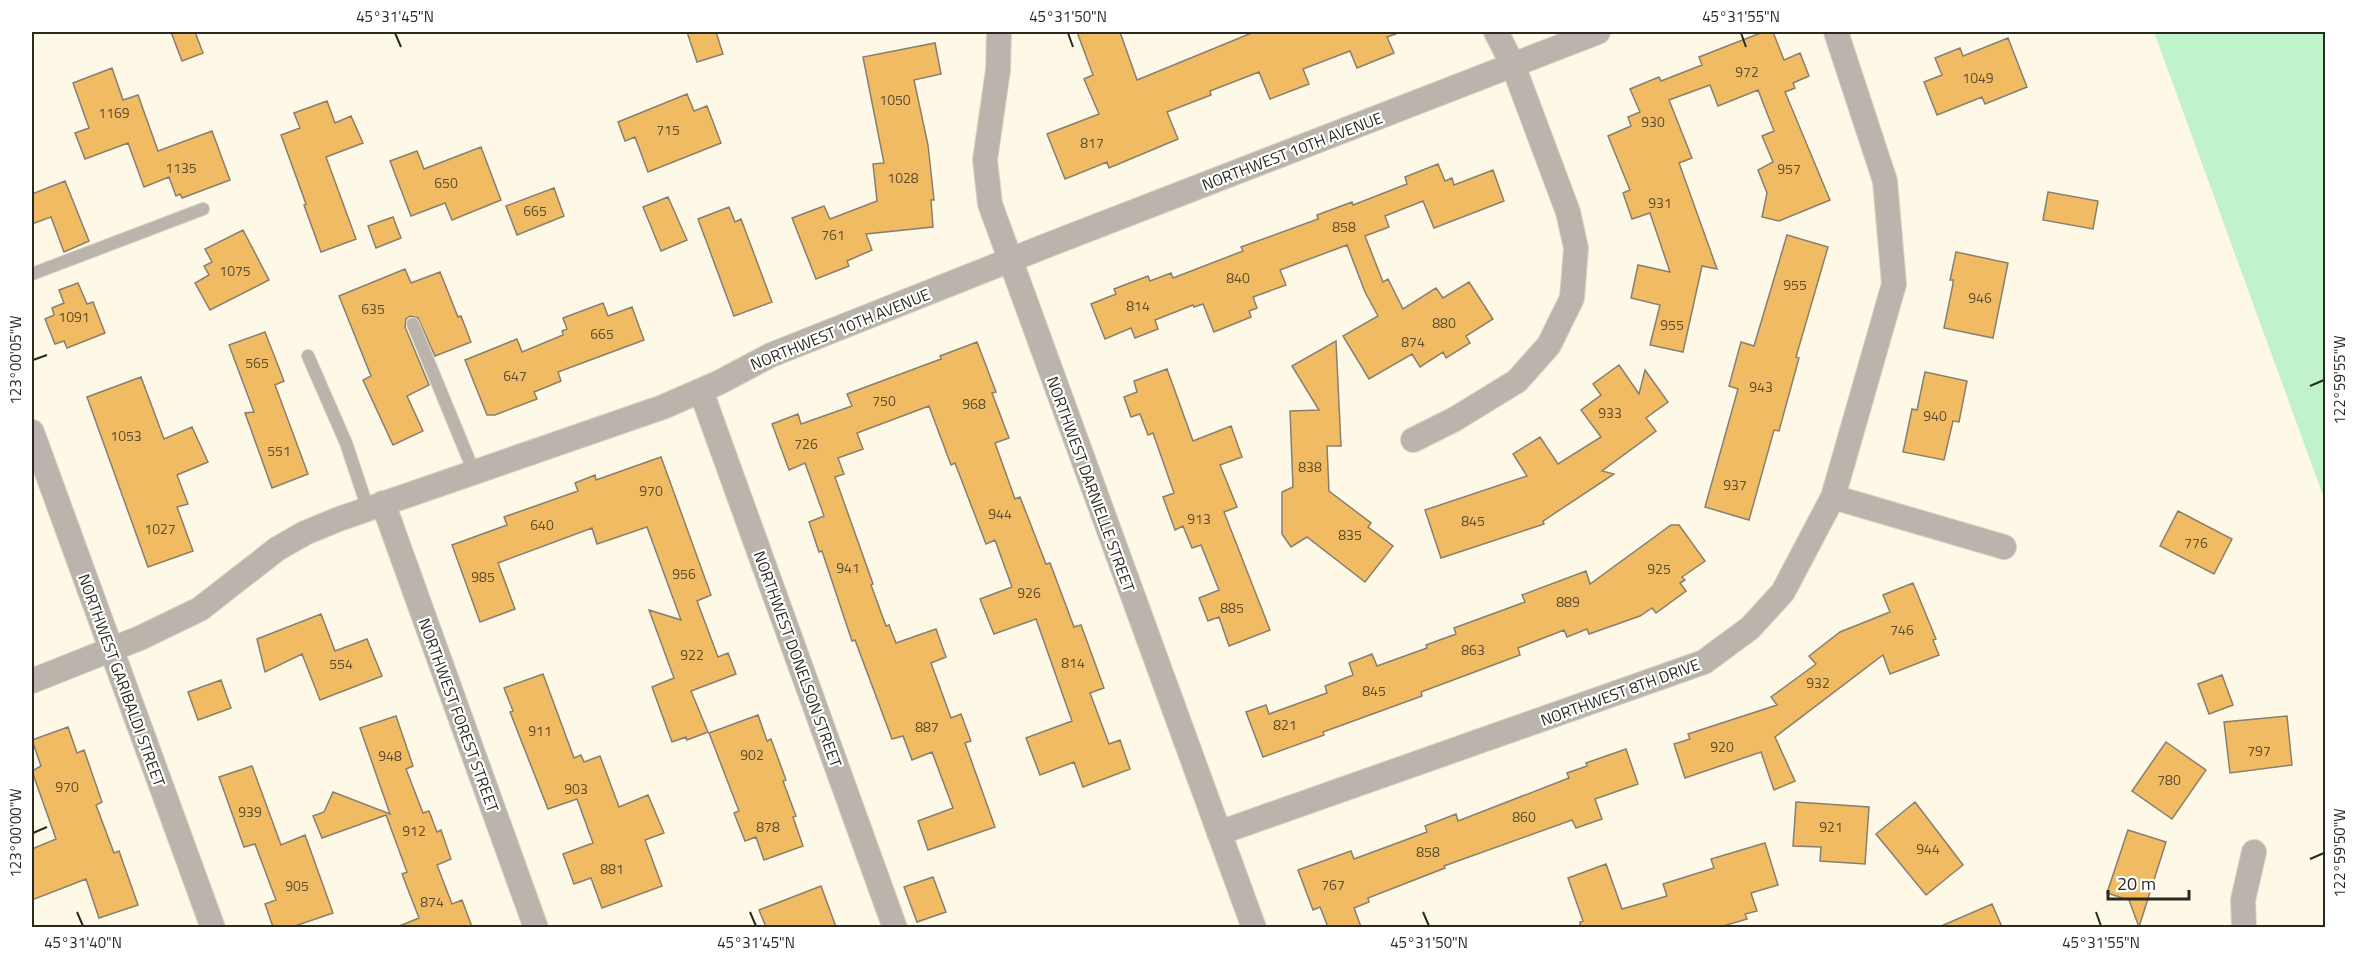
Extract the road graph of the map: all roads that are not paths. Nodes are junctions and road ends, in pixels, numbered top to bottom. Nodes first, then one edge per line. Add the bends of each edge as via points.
1 (999, 32) edge
2 (1496, 32) edge
3 (1598, 32) edge
4 (1836, 32) edge
5 (1513, 65) junction
6 (203, 209) dead end
7 (1009, 260) junction
8 (32, 274) edge
9 (413, 324) dead end
10 (308, 356) dead end
11 (701, 391) junction
12 (32, 432) edge
13 (1413, 440) dead end
14 (474, 472) junction
15 (1833, 497) junction
16 (376, 506) junction
17 (2004, 547) dead end
18 (111, 650) junction
19 (32, 681) edge
20 (1219, 833) junction
21 (2254, 852) dead end
22 (213, 927) edge
23 (536, 927) edge
24 (895, 927) edge
25 (1254, 927) edge
26 (2244, 927) edge

1 - 7 street, NORTHWEST DARNIELLE STREET via 998,70 985,160 990,204
2 - 5 street
3 - 5 street, NORTHWEST 10TH AVENUE
4 - 15 street, NORTHWEST 8TH DRIVE via 1885,181 1894,284
5 - 7 street, NORTHWEST 10TH AVENUE
5 - 13 street via 1568,212 1576,248 1572,298 1549,345 1517,381
6 - 8 lane
7 - 11 street, NORTHWEST 10TH AVENUE via 771,355
7 - 20 street, NORTHWEST DARNIELLE STREET
9 - 14 lane
10 - 16 lane
11 - 14 street, NORTHWEST 10TH AVENUE
11 - 24 street, NORTHWEST DONELSON STREET
12 - 18 street, NORTHWEST GARIBALDI STREET
14 - 16 street, NORTHWEST 10TH AVENUE
15 - 17 street
15 - 20 street, NORTHWEST 8TH DRIVE via 1783,592 1750,628 1704,662
16 - 18 street, NORTHWEST 10TH AVENUE via 305,533 277,549 200,609
16 - 23 street, NORTHWEST FOREST STREET
18 - 19 street, NORTHWEST 10TH AVENUE
18 - 22 street, NORTHWEST GARIBALDI STREET
20 - 25 street, NORTHWEST DARNIELLE STREET
21 - 26 street via 2243,900

